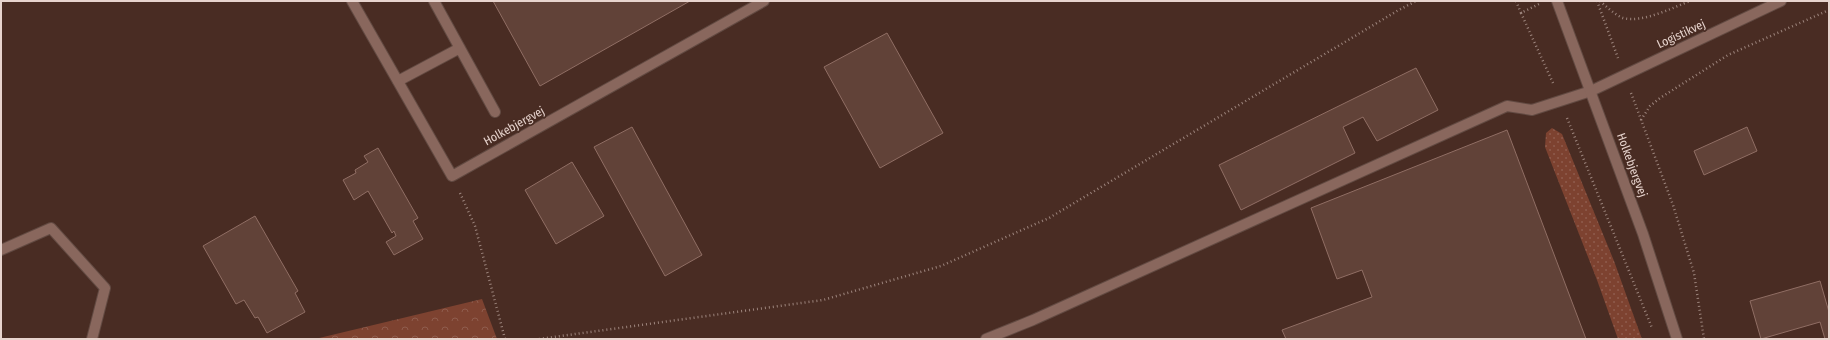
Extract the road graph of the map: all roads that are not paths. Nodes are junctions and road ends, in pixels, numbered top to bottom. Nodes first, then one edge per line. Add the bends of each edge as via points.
1 (352, 1) edge
2 (434, 1) edge
3 (764, 1) edge
4 (1557, 1) edge
5 (1782, 1) edge
6 (460, 48) junction
7 (398, 81) junction
8 (1591, 91) junction
9 (495, 112) dead end
10 (1, 250) edge
11 (92, 339) edge
12 (986, 339) edge
13 (1677, 339) edge

1 - 7 street
2 - 6 street
3 - 7 street, Holkebjergvej via 452,176
4 - 8 street, Holkebjergvej
5 - 8 street, Logistikvej
6 - 7 street
6 - 9 street
8 - 12 street, Logistikvej via 1532,110 1507,106
8 - 13 street, Holkebjergvej via 1643,234
10 - 11 street via 51,228 105,288

